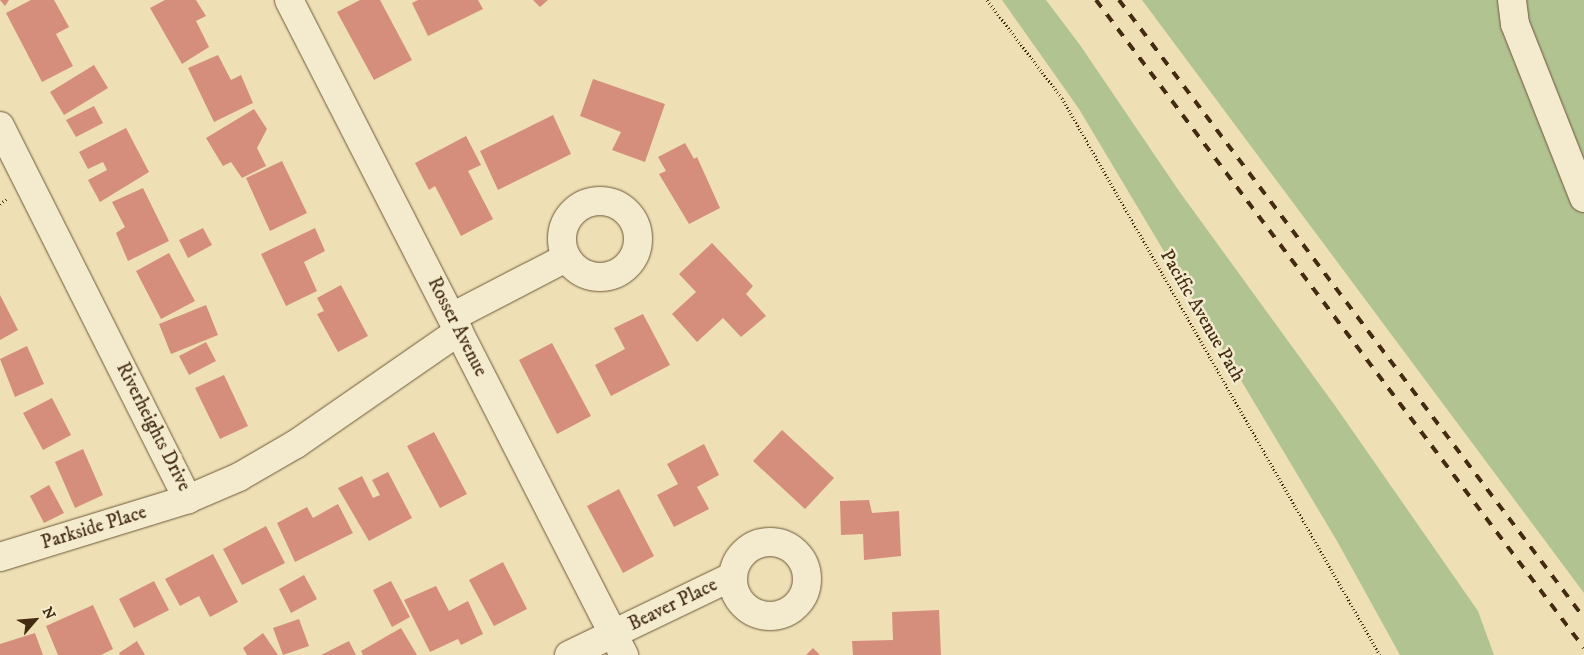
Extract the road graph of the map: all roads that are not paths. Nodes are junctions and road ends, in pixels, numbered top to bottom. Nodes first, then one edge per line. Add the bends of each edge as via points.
1 (289, 0) edge
2 (1512, 0) edge
3 (0, 126) edge
4 (1584, 198) edge
5 (566, 258) dead end
6 (456, 324) junction
7 (188, 499) junction
8 (0, 557) edge
9 (733, 576) dead end
10 (618, 644) edge
11 (569, 655) edge

1 - 6 street, Rosser Avenue
2 - 4 street via 1515,24
3 - 7 street, Riverheights Drive
5 - 6 street, Riverheights Drive
6 - 7 street, Riverheights Drive via 296,444 239,477
6 - 10 street, Rosser Avenue
7 - 8 street, Parkside Place
9 - 10 street, Beaver Place
10 - 11 street, Beaver Place

